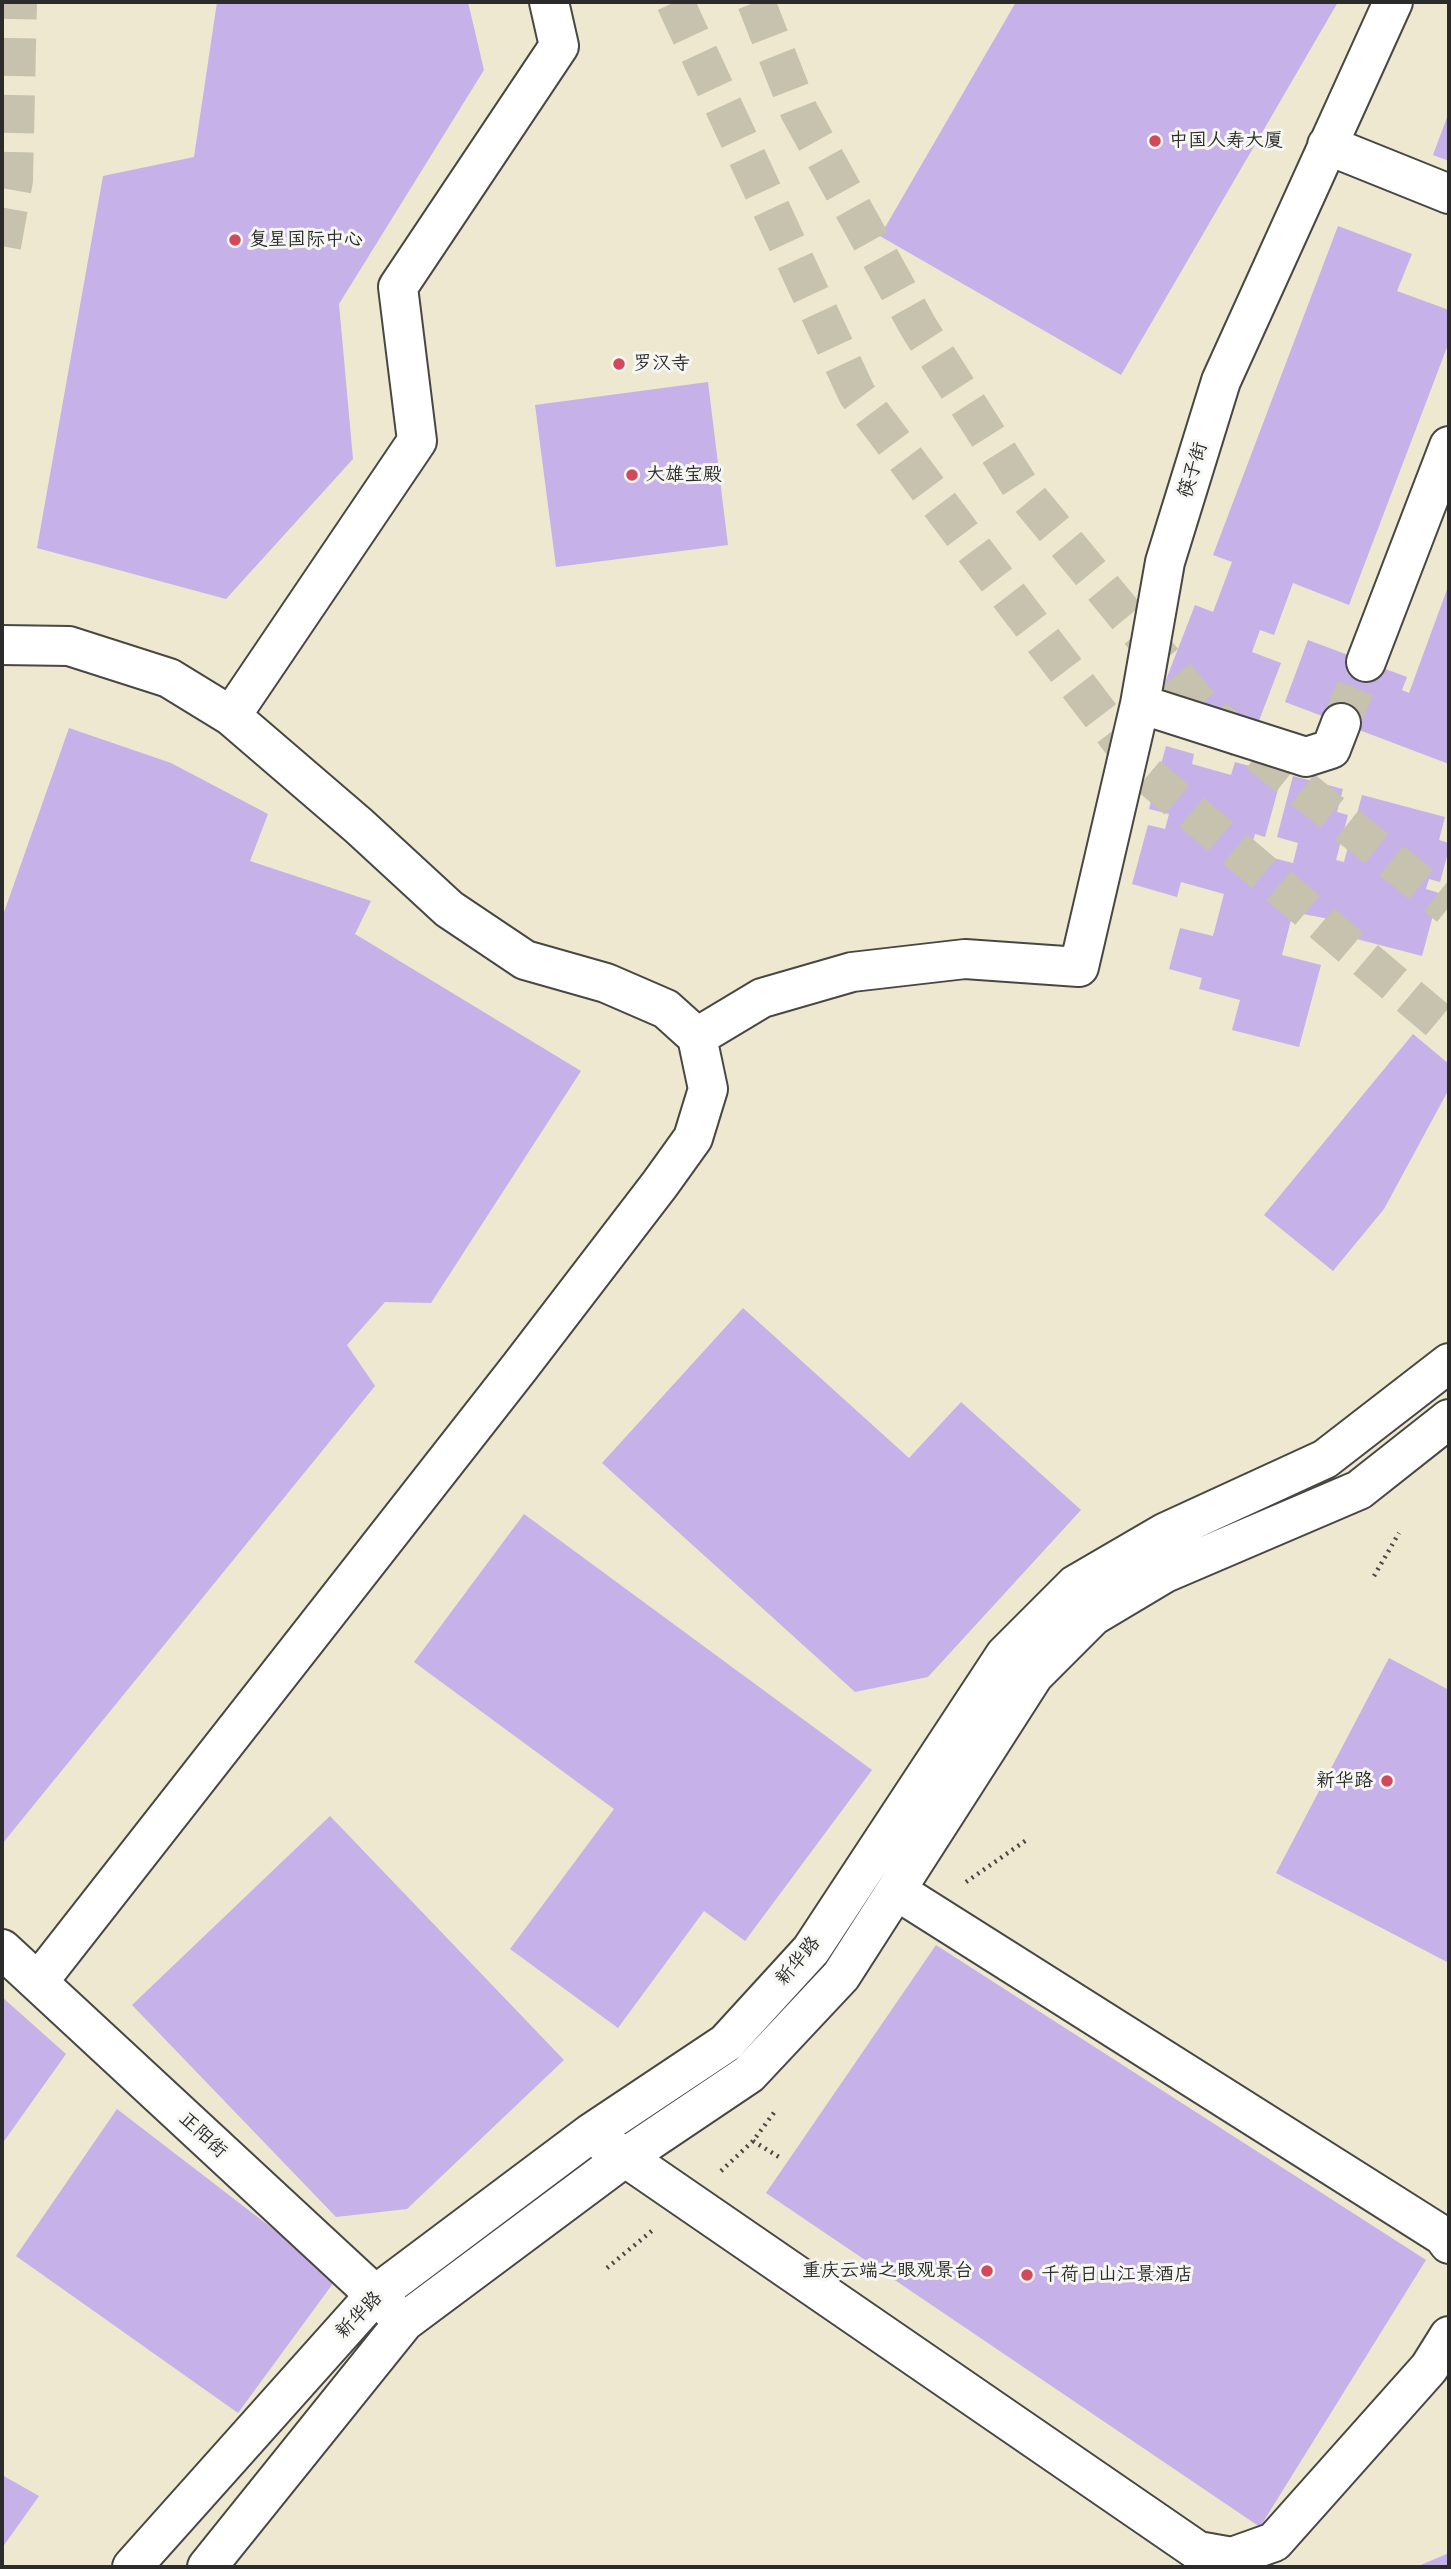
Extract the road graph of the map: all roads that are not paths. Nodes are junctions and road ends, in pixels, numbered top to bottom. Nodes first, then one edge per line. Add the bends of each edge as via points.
1 (549, 2) edge
2 (1393, 2) edge
3 (1327, 145) junction
4 (1449, 194) edge
5 (1449, 446) edge
6 (2, 645) edge
7 (1366, 662) tunnel mouth
8 (1140, 704) junction
9 (231, 716) junction
10 (1341, 723) tunnel mouth
11 (697, 1037) junction
12 (1449, 1363) edge
13 (1449, 1419) edge
14 (897, 1891) junction
15 (2, 1949) edge
16 (38, 1982) junction
17 (591, 2133) junction
18 (624, 2158) junction
19 (1449, 2244) edge
20 (375, 2295) junction
21 (404, 2322) junction
22 (1449, 2336) edge
23 (132, 2567) edge
24 (207, 2567) edge

1 - 9 street via 559,46 398,287 416,441
2 - 3 street, 筷子街
3 - 4 street
3 - 8 street, 筷子街 via 1221,381 1165,562
5 - 7 street
6 - 9 street via 69,646 169,678
8 - 10 street via 1306,757 1331,749
8 - 11 street, 筷子街 via 1079,967 965,959 852,972 762,998
9 - 11 street via 449,909 525,960 606,983 666,1009
11 - 16 street via 708,1089 693,1138 519,1368
12 - 17 street, 新华路 via 1325,1459 1166,1532 1075,1585 1004,1655 811,1950 726,2043
13 - 14 street, 新华路 via 1359,1490 1164,1573 1093,1616 1034,1675
14 - 18 street, 新华路 via 841,1976 749,2074
14 - 19 street via 1443,2236
15 - 16 street, 正阳街
16 - 20 street, 正阳街
17 - 18 street
17 - 20 street, 新华路
18 - 21 street, 新华路
18 - 22 street via 1198,2551 1232,2557 1274,2542 1429,2368
20 - 21 street, 正阳街
20 - 23 street, 新华路
21 - 24 street, 新华路

